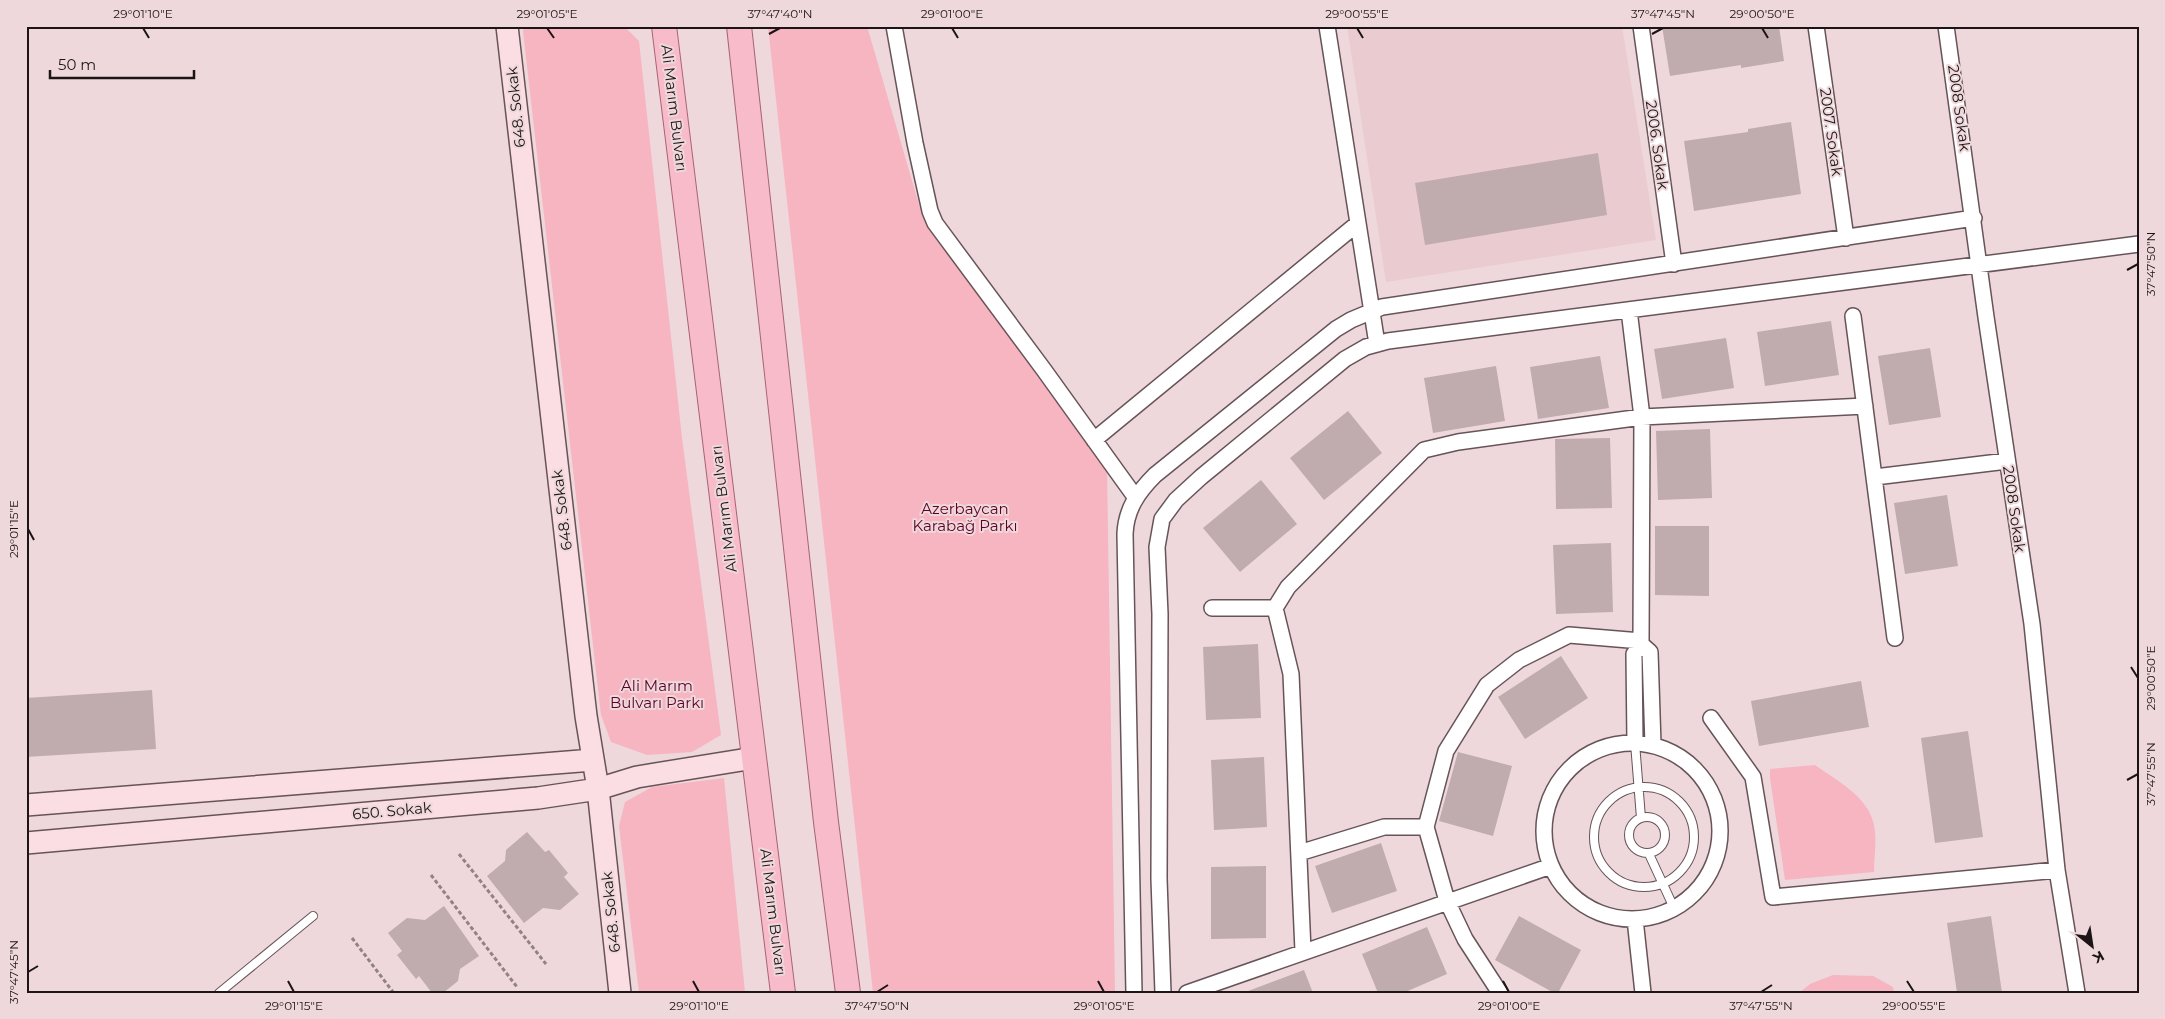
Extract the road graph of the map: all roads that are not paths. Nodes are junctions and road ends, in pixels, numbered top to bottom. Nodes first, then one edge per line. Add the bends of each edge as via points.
1 (507, 26) edge
2 (664, 26) edge
3 (739, 26) edge
4 (894, 26) edge
5 (1327, 26) edge
6 (1641, 26) edge
7 (1816, 26) edge
8 (1946, 26) edge
9 (1974, 218) junction
10 (1357, 224) junction
11 (1846, 238) junction
12 (2139, 244) edge
13 (1674, 264) junction
14 (1980, 264) junction
15 (1629, 310) junction
16 (1370, 311) junction
17 (1853, 316) dead end
18 (1377, 344) junction
19 (1865, 406) junction
20 (1642, 417) junction
21 (1094, 440) junction
22 (2007, 461) junction
23 (1875, 477) junction
24 (1136, 498) junction
25 (1212, 608) dead end
26 (1275, 608) junction
27 (1895, 638) dead end
28 (1641, 642) junction
29 (1711, 718) dead end
30 (1635, 743) junction
31 (1653, 745) junction
32 (754, 758) junction
33 (593, 760) junction
34 (1638, 787) junction
35 (598, 789) junction
36 (26, 805) edge
37 (1641, 818) junction
38 (1426, 827) junction
39 (26, 843) edge
40 (1299, 853) junction
41 (1649, 854) junction
42 (1551, 866) junction
43 (2057, 870) junction
44 (1663, 882) junction
45 (1447, 901) junction
46 (1674, 908) junction
47 (313, 916) dead end
48 (1635, 919) junction
49 (1303, 951) junction
50 (219, 993) edge
51 (620, 993) edge
52 (783, 993) edge
53 (848, 993) edge
54 (1134, 993) edge
55 (1163, 993) edge
56 (1187, 993) edge
57 (1500, 993) edge
58 (1643, 993) edge
59 (2076, 993) edge

1 - 33 street, 648. Sokak
2 - 32 main road, Ali Marım Bulvarı
3 - 53 main road via 826,822
4 - 21 street via 915,143 935,223
5 - 10 street
6 - 13 street, 2006. Sokak
7 - 11 street, 2007. Sokak
8 - 9 street, 2008 Sokak
9 - 11 street
9 - 14 street, 2008 Sokak
10 - 16 street
10 - 21 street
11 - 13 street
12 - 14 street
13 - 16 street
14 - 15 street
14 - 22 street, 2008 Sokak
15 - 18 street
15 - 20 street
16 - 18 street
16 - 24 street via 1336,329 1155,475
17 - 19 street
18 - 55 street via 1345,359 1201,477 1176,500 1162,519 1158,547 1159,879
19 - 20 street
19 - 23 street
20 - 26 street via 1458,442 1424,450 1288,587
20 - 28 street
21 - 24 street
22 - 23 street
22 - 43 street, 2008 Sokak via 2032,624
23 - 27 street
24 - 54 street via 1126,521 1125,534
25 - 26 street
26 - 40 street via 1291,674
28 - 30 street via 1634,654
28 - 31 street via 1650,652
28 - 38 street via 1569,635 1518,660 1487,686 1446,751
29 - 43 street via 1753,777 1773,897
30 - 31 street
30 - 34 lane
30 - 42 street via 1608,746 1585,756 1566,772 1552,793 1545,817 1544,842
31 - 46 street via 1680,756 1699,772 1713,793 1720,817 1720,842 1714,866 1701,887
32 - 35 street, 650. Sokak via 637,777
32 - 52 main road, Ali Marım Bulvarı
33 - 35 street, 648. Sokak
33 - 36 street
34 - 37 lane
34 - 44 lane via 1654,788 1672,795 1686,809 1693,827 1690,856 1679,872
34 - 44 lane via 1621,792 1607,803 1598,818 1594,845 1606,869 1619,880 1645,886
35 - 39 street, 650. Sokak via 538,798
35 - 51 street, 648. Sokak
37 - 41 lane via 1631,826 1629,839 1636,850
37 - 41 lane via 1660,822 1665,835 1661,848
38 - 40 street via 1384,827
38 - 45 street
40 - 49 street
41 - 44 lane
42 - 45 street
42 - 48 street via 1561,884 1576,900 1614,918
43 - 59 street, 2008 Sokak
44 - 46 lane
45 - 49 street
45 - 57 street via 1465,939
46 - 48 street via 1660,915
47 - 50 lane
48 - 58 street
49 - 56 street

